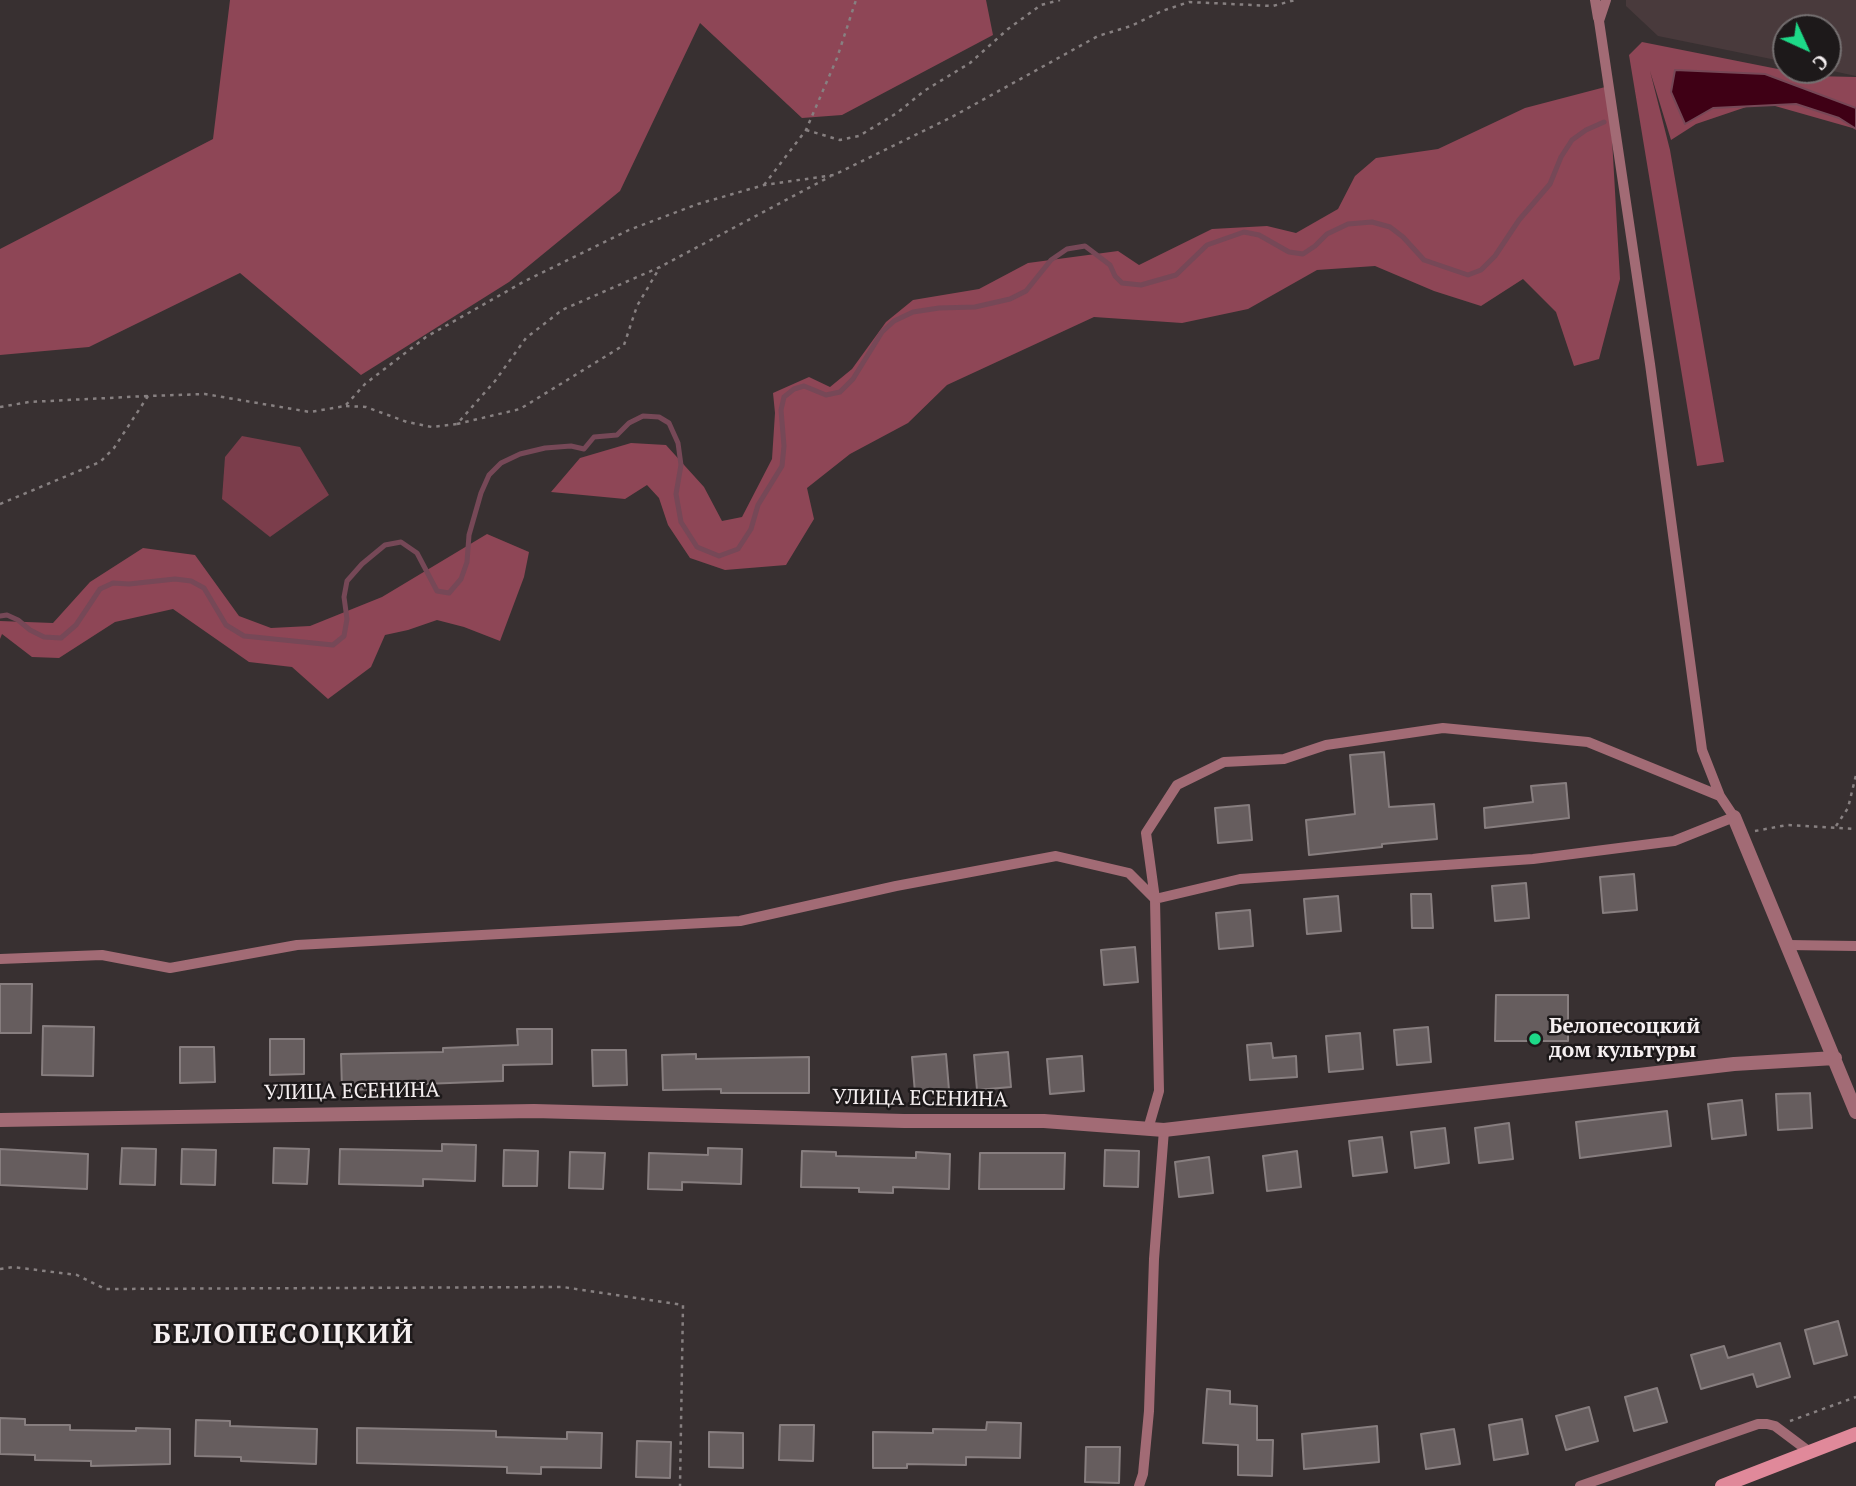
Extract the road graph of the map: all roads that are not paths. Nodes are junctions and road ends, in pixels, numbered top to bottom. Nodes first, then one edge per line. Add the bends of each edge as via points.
1 (1595, 0) edge
2 (1606, 0) edge
3 (1599, 22) junction
4 (1720, 796) junction
5 (1734, 817) junction
6 (1155, 899) junction
7 (1788, 945) junction
8 (1856, 946) edge
9 (0, 958) edge
10 (1835, 1058) junction
11 (1856, 1112) edge
12 (0, 1120) edge
13 (1148, 1129) junction
14 (1164, 1130) junction
15 (1856, 1434) edge
16 (1811, 1453) junction
17 (1139, 1486) edge
18 (1580, 1486) edge
19 (1722, 1486) edge

1 - 3 lane
2 - 3 lane
3 - 4 lane via 1702,750
4 - 5 lane
4 - 6 lane via 1588,742 1443,728 1326,745 1284,758 1224,762 1177,785 1146,833
5 - 6 lane via 1674,841 1533,859 1240,879
5 - 7 street
6 - 9 lane via 1129,873 1056,856 740,921 297,945 170,968 102,955
6 - 13 lane via 1159,1091
7 - 8 lane
7 - 10 street
10 - 11 street
10 - 14 street, УЛИЦА ЕСЕНИНА via 1734,1064
12 - 13 street, УЛИЦА ЕСЕНИНА via 534,1111 1044,1121
13 - 14 street, УЛИЦА ЕСЕНИНА
14 - 17 lane via 1149,1411
15 - 16 main road
16 - 18 lane via 1775,1426 1758,1424
16 - 19 main road

